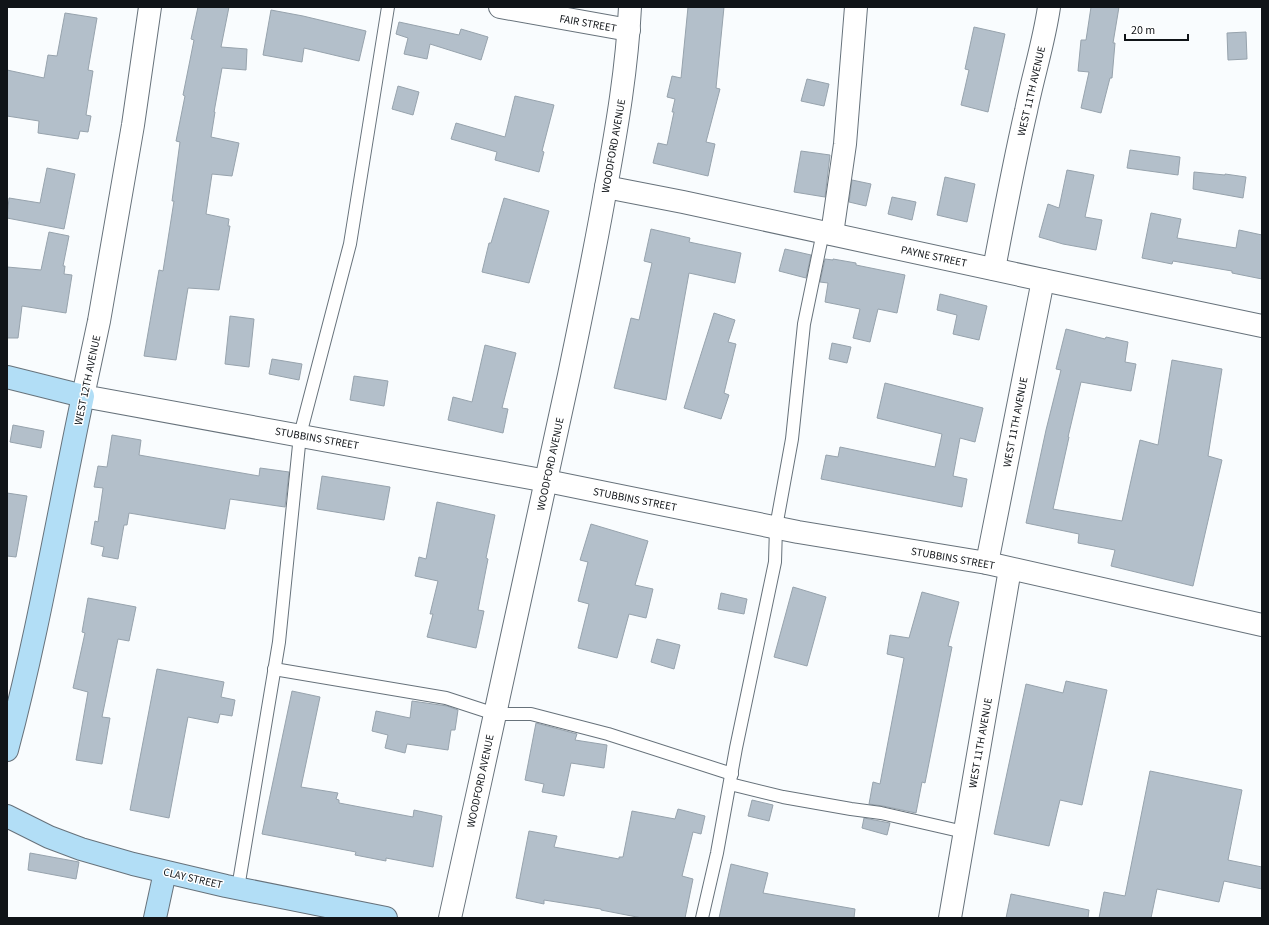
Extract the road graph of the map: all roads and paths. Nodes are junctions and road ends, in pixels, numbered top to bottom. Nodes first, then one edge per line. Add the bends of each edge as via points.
1 (150, 7) edge
2 (388, 7) edge
3 (500, 7) edge
4 (630, 7) edge
5 (856, 7) edge
6 (1049, 7) edge
7 (629, 30) junction
8 (606, 186) junction
9 (828, 233) junction
10 (994, 269) junction
11 (1042, 280) junction
12 (1262, 326) edge
13 (7, 377) edge
14 (83, 396) junction
15 (300, 435) junction
16 (546, 481) junction
17 (776, 527) junction
18 (987, 563) junction
19 (1010, 568) junction
20 (1262, 625) edge
21 (274, 669) junction
22 (495, 714) junction
23 (7, 750) edge
24 (731, 779) junction
25 (7, 816) edge
26 (964, 832) junction
27 (165, 872) junction
28 (238, 888) junction
29 (155, 918) edge
30 (386, 918) edge
31 (450, 918) edge
32 (702, 918) edge
33 (950, 918) edge

1 - 14 street, WEST 12TH AVENUE via 101,314
2 - 15 lane via 350,244
3 - 7 street, FAIR STREET
4 - 7 street, WOODFORD AVENUE
5 - 9 street via 844,144
6 - 10 street, WEST 11TH AVENUE via 1007,197
7 - 8 street, WOODFORD AVENUE via 624,86
8 - 9 street, PAYNE STREET
8 - 16 street, WOODFORD AVENUE
9 - 10 street, PAYNE STREET
9 - 17 lane via 804,324 792,439
10 - 11 street, PAYNE STREET
11 - 12 street, PAYNE STREET
11 - 18 street, WEST 11TH AVENUE
13 - 14 street, STUBBINS STREET
14 - 15 street, STUBBINS STREET
14 - 23 street, WEST 12TH AVENUE via 36,625
15 - 16 street, STUBBINS STREET
15 - 21 lane
16 - 17 street, STUBBINS STREET
16 - 22 street, WOODFORD AVENUE
17 - 18 street, STUBBINS STREET
17 - 24 lane via 775,562
18 - 19 street, STUBBINS STREET
19 - 20 street, STUBBINS STREET
19 - 26 street, WEST 11TH AVENUE
21 - 22 lane via 446,698
21 - 28 lane
22 - 24 lane via 531,714 608,734
22 - 31 street, WOODFORD AVENUE
24 - 26 lane via 783,797 881,813
24 - 32 lane
25 - 27 street, CLAY STREET via 81,849
26 - 33 street, WEST 11TH AVENUE
27 - 28 street, CLAY STREET
27 - 29 street
28 - 30 street, CLAY STREET

